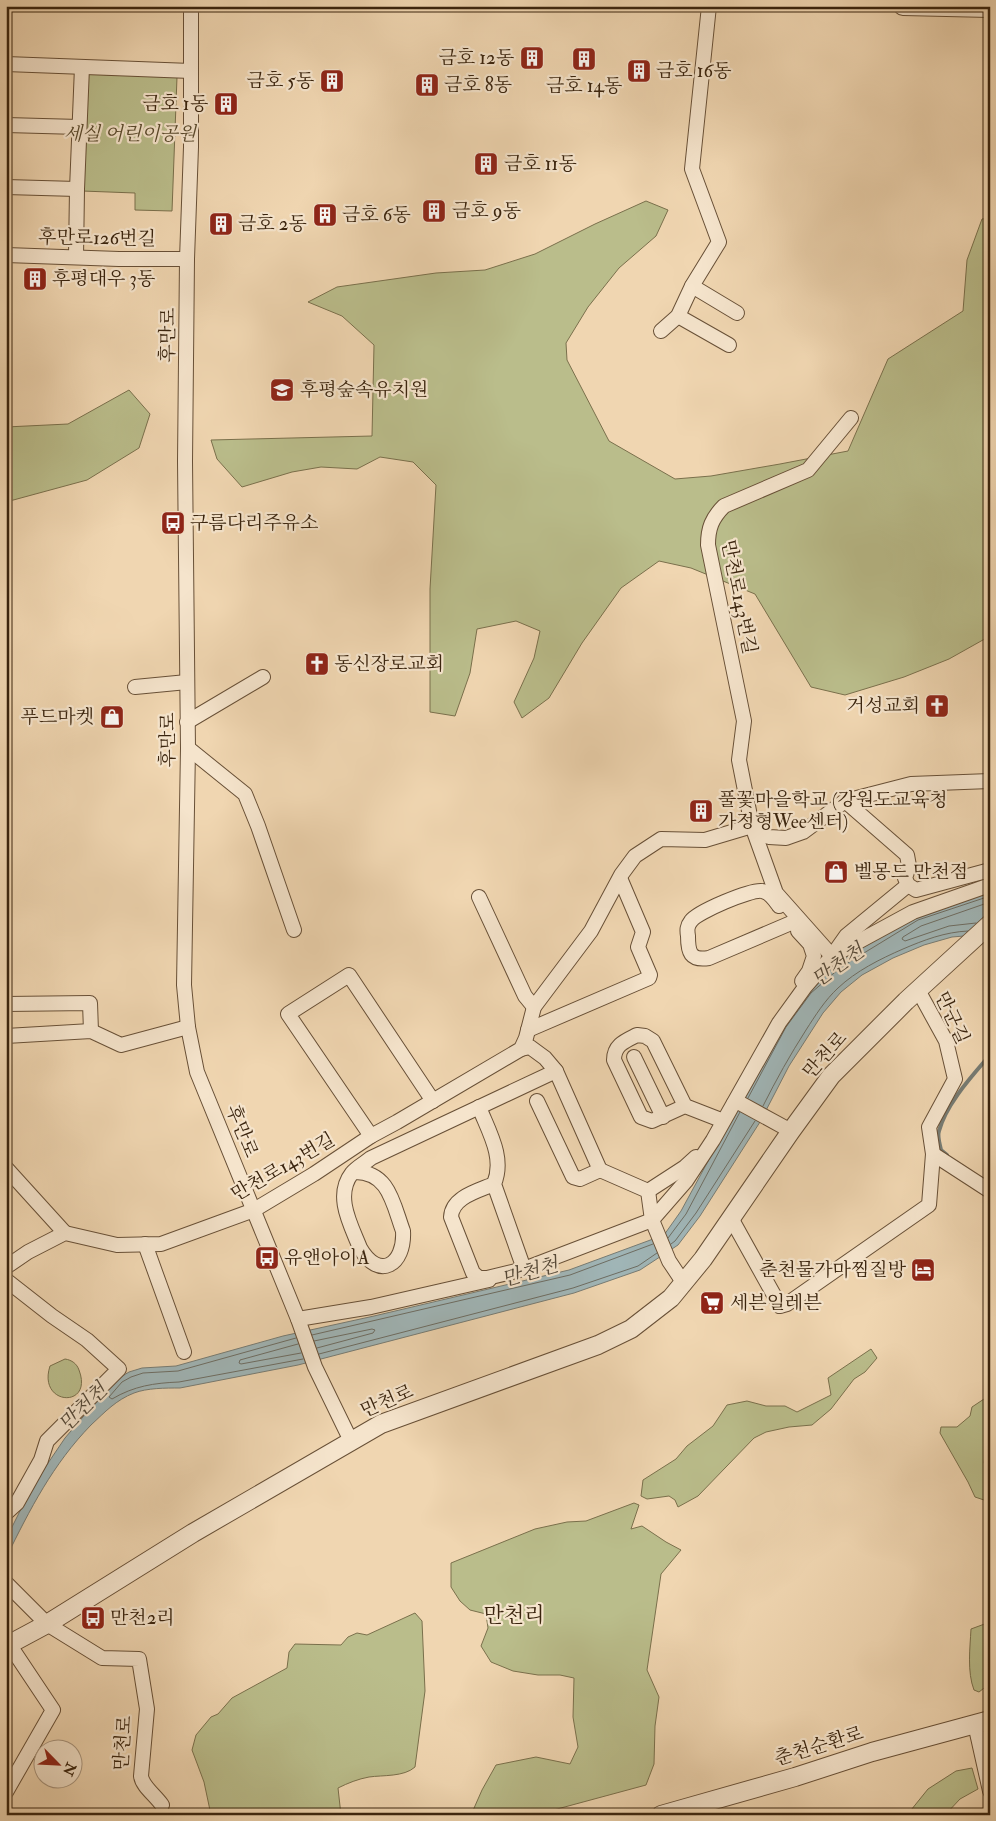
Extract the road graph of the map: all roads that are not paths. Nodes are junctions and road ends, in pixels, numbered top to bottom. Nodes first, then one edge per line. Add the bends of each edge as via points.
1 (191, 6) edge
2 (709, 6) edge
3 (903, 6) edge
4 (990, 8) edge
5 (6, 64) edge
6 (82, 67) junction
7 (191, 71) junction
8 (6, 125) edge
9 (79, 127) junction
10 (6, 187) edge
11 (76, 189) junction
12 (6, 254) edge
13 (76, 257) junction
14 (187, 259) junction
15 (692, 286) junction
16 (737, 313) dead end
17 (678, 316) junction
18 (661, 332) dead end
19 (729, 345) dead end
20 (851, 418) dead end
21 (263, 677) dead end
22 (187, 682) junction
23 (135, 686) dead end
24 (187, 722) junction
25 (188, 748) junction
26 (990, 780) edge
27 (845, 801) junction
28 (752, 826) junction
29 (990, 870) edge
30 (620, 878) junction
31 (908, 885) junction
32 (990, 885) edge
33 (479, 898) dead end
34 (791, 923) junction
35 (990, 924) edge
36 (294, 930) dead end
37 (832, 956) junction
38 (918, 990) junction
39 (6, 1004) edge
40 (534, 1007) junction
41 (188, 1027) junction
42 (528, 1030) junction
43 (90, 1031) junction
44 (6, 1036) edge
45 (521, 1049) junction
46 (634, 1057) dead end
47 (556, 1071) junction
48 (433, 1101) junction
49 (537, 1101) dead end
50 (736, 1102) junction
51 (685, 1106) junction
52 (479, 1108) junction
53 (663, 1116) junction
54 (720, 1120) junction
55 (791, 1131) junction
56 (371, 1136) junction
57 (932, 1154) junction
58 (6, 1168) edge
59 (600, 1170) junction
60 (354, 1172) junction
61 (494, 1184) junction
62 (648, 1191) junction
63 (990, 1191) edge
64 (254, 1210) junction
65 (731, 1218) junction
66 (653, 1222) junction
67 (65, 1233) junction
68 (145, 1244) junction
69 (6, 1267) edge
70 (524, 1269) junction
71 (6, 1280) edge
72 (683, 1282) junction
73 (299, 1322) junction
74 (184, 1352) dead end
75 (351, 1441) junction
76 (6, 1513) edge
77 (6, 1583) edge
78 (47, 1624) junction
79 (8, 1645) edge
80 (982, 1722) edge
81 (990, 1791) edge
82 (6, 1792) edge
83 (162, 1805) dead end
84 (661, 1815) edge

1 - 7 street, 후만로
2 - 15 street via 692,169 720,242
3 - 4 street
5 - 6 street
6 - 7 street
6 - 9 street
7 - 14 street, 후만로
8 - 9 street
9 - 11 street
10 - 11 street
11 - 13 street
12 - 13 street, 후만로126번길
13 - 14 street, 후만로126번길
14 - 22 street, 후만로
15 - 16 street
15 - 17 street
17 - 18 street
17 - 19 street
20 - 28 street, 만천로143번길 via 808,470 724,506 710,524 708,545 744,721 739,760
21 - 24 street
22 - 23 street
22 - 24 street, 후만로
24 - 25 street, 후만로
25 - 36 street via 245,794
25 - 41 street, 후만로 via 184,985
26 - 27 street via 911,784
27 - 28 street via 795,836 769,837
27 - 31 street via 907,855 909,866 905,878
28 - 30 street via 705,840 661,839 635,856
28 - 37 street, 만천로143번길 via 776,893
29 - 31 street via 916,890
30 - 40 street via 591,932
30 - 42 street via 643,932 638,947 649,978
31 - 37 street via 846,936
32 - 37 street via 913,912
33 - 40 street via 525,996
34 - 34 street via 767,892 757,890 691,920 688,951 692,956 709,958
34 - 54 street via 810,944 814,956 809,970 774,1022
35 - 38 street, 만천로
37 - 50 street via 779,1023
38 - 55 street, 만천로 via 831,1076
38 - 57 street, 만군길 via 946,1041 955,1079 929,1127
39 - 43 street via 90,1003
40 - 42 street
41 - 43 street via 121,1045
41 - 64 street, 후만로 via 197,1072
42 - 45 street
43 - 44 street
45 - 47 street via 530,1047
45 - 48 street, 만천로143번길
46 - 53 street
47 - 52 street
47 - 59 street
48 - 56 street, 만천로143번길
48 - 56 street via 349,975 288,1014
49 - 59 street via 573,1177 580,1179
50 - 55 street
50 - 66 street via 686,1181
51 - 53 street
51 - 53 street via 653,1041 637,1035 621,1042 615,1050 614,1060 638,1113 652,1122
51 - 54 street
52 - 60 street via 371,1158
52 - 61 street via 498,1157
54 - 62 street via 708,1147
55 - 65 street, 만천로
56 - 64 street, 만천로143번길
57 - 63 street
57 - 65 street, 만군길 via 929,1205 787,1304 780,1306
58 - 67 street
59 - 62 street
60 - 60 street via 346,1184 344,1203 360,1248 363,1255 375,1263 390,1265 400,1254 403,1230 382,1181 370,1174
61 - 70 street
61 - 70 street via 459,1200 451,1217 475,1276 487,1278
62 - 66 street
64 - 68 street, 만천로143번길 via 161,1244
64 - 73 street, 후만로
65 - 72 street, 만천로
66 - 70 street
66 - 72 street via 669,1261
66 - 73 street via 626,1239 567,1261
67 - 68 street, 만천로143번길 via 117,1245
67 - 69 street
68 - 74 street
71 - 76 street via 119,1368 46,1441 41,1460 17,1503
72 - 75 street, 만천로 via 671,1298 632,1329 598,1345 381,1424
73 - 75 street, 후만로 via 315,1367
75 - 78 street, 만천로 via 193,1532
77 - 78 street
78 - 79 street, 만천로
78 - 83 street, 만천로 via 102,1658 139,1659 147,1710 142,1783
79 - 82 street via 53,1710
80 - 81 street
80 - 84 street, 춘천순환로

